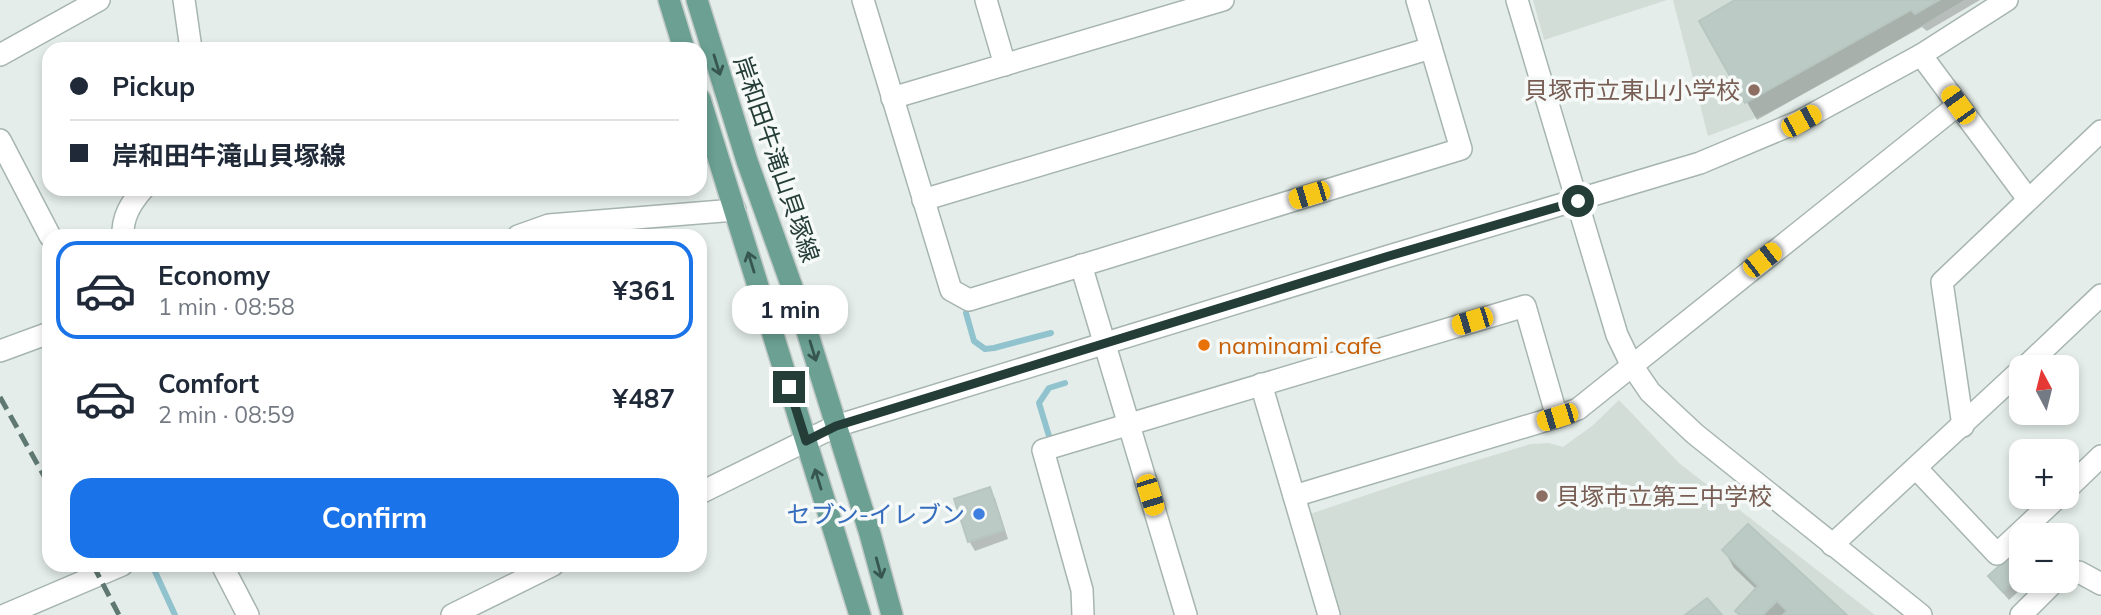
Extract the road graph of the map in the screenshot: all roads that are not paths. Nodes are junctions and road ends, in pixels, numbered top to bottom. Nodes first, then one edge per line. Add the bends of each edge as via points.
1 (99, 0) edge
2 (184, 0) edge
3 (669, 0) edge
4 (697, 0) edge
5 (863, 0) edge
6 (986, 0) edge
7 (1223, 0) edge
8 (1417, 0) edge
9 (1517, 0) edge
10 (2007, 0) edge
11 (190, 42) edge
12 (682, 42) edge
13 (1431, 48) junction
14 (0, 55) edge
15 (1921, 55) junction
16 (1005, 65) junction
17 (892, 98) junction
18 (1958, 105) junction
19 (707, 121) edge
20 (2101, 131) edge
21 (0, 140) edge
22 (137, 196) edge
23 (2028, 198) junction
24 (923, 200) junction
25 (1578, 201) junction
26 (735, 211) junction
27 (46, 229) edge
28 (122, 229) edge
29 (538, 229) edge
30 (1081, 265) junction
31 (2101, 295) edge
32 (42, 336) edge
33 (1105, 343) junction
34 (0, 351) edge
35 (2038, 355) edge
36 (1631, 364) junction
37 (2009, 382) edge
38 (1261, 384) junction
39 (1557, 417) junction
40 (1129, 424) junction
41 (836, 426) junction
42 (1963, 426) junction
43 (806, 441) junction
44 (2101, 456) edge
45 (1916, 468) junction
46 (2079, 477) edge
47 (707, 490) edge
48 (1294, 496) junction
49 (2045, 509) edge
50 (1832, 545) junction
51 (106, 572) edge
52 (226, 572) edge
53 (539, 572) edge
54 (2079, 572) edge
55 (2101, 584) edge
56 (2043, 593) edge
57 (5, 615) edge
58 (248, 615) edge
59 (452, 615) edge
60 (860, 615) edge
61 (892, 615) edge
62 (1083, 615) edge
63 (1186, 615) edge
64 (1329, 615) edge
65 (1921, 615) edge
66 (2021, 615) edge

1 - 14 street
2 - 11 street
3 - 12 main road
4 -> 41 main road, 岸和田牛滝山貝塚線
5 - 17 street
6 - 16 street
7 - 16 street
8 - 13 street
9 - 25 street
10 - 15 street
13 - 24 street
13 - 30 street via 1461,149
15 - 18 street
15 - 25 street via 1788,126 1700,163
16 - 17 street
17 - 24 street
18 - 23 street
18 - 36 street
19 - 26 main road
20 - 23 street
21 - 27 street
22 - 28 street
23 - 42 street via 1942,282
24 - 30 street via 951,290 969,300
25 - 33 street
25 - 36 street via 1617,335
26 - 29 street
43 -> 26 main road
30 - 33 street
31 - 35 street
32 - 34 street
33 - 40 street
33 - 41 street
36 - 39 street via 1578,409
36 - 50 street via 1650,392 1695,434
37 - 42 street
38 - 39 street via 1525,306
38 - 40 street
38 - 48 street
39 - 48 street
40 - 62 street via 1043,450 1082,590
40 - 63 street
41 - 43 street
41 -> 61 main road, 岸和田牛滝山貝塚線
42 - 45 street
43 - 47 street
60 -> 43 main road
44 - 46 street
45 - 49 street via 1997,554
45 - 50 street
48 - 64 street
50 - 65 street
51 - 57 street
52 - 58 street
53 - 59 street
54 - 55 street
56 - 66 street

